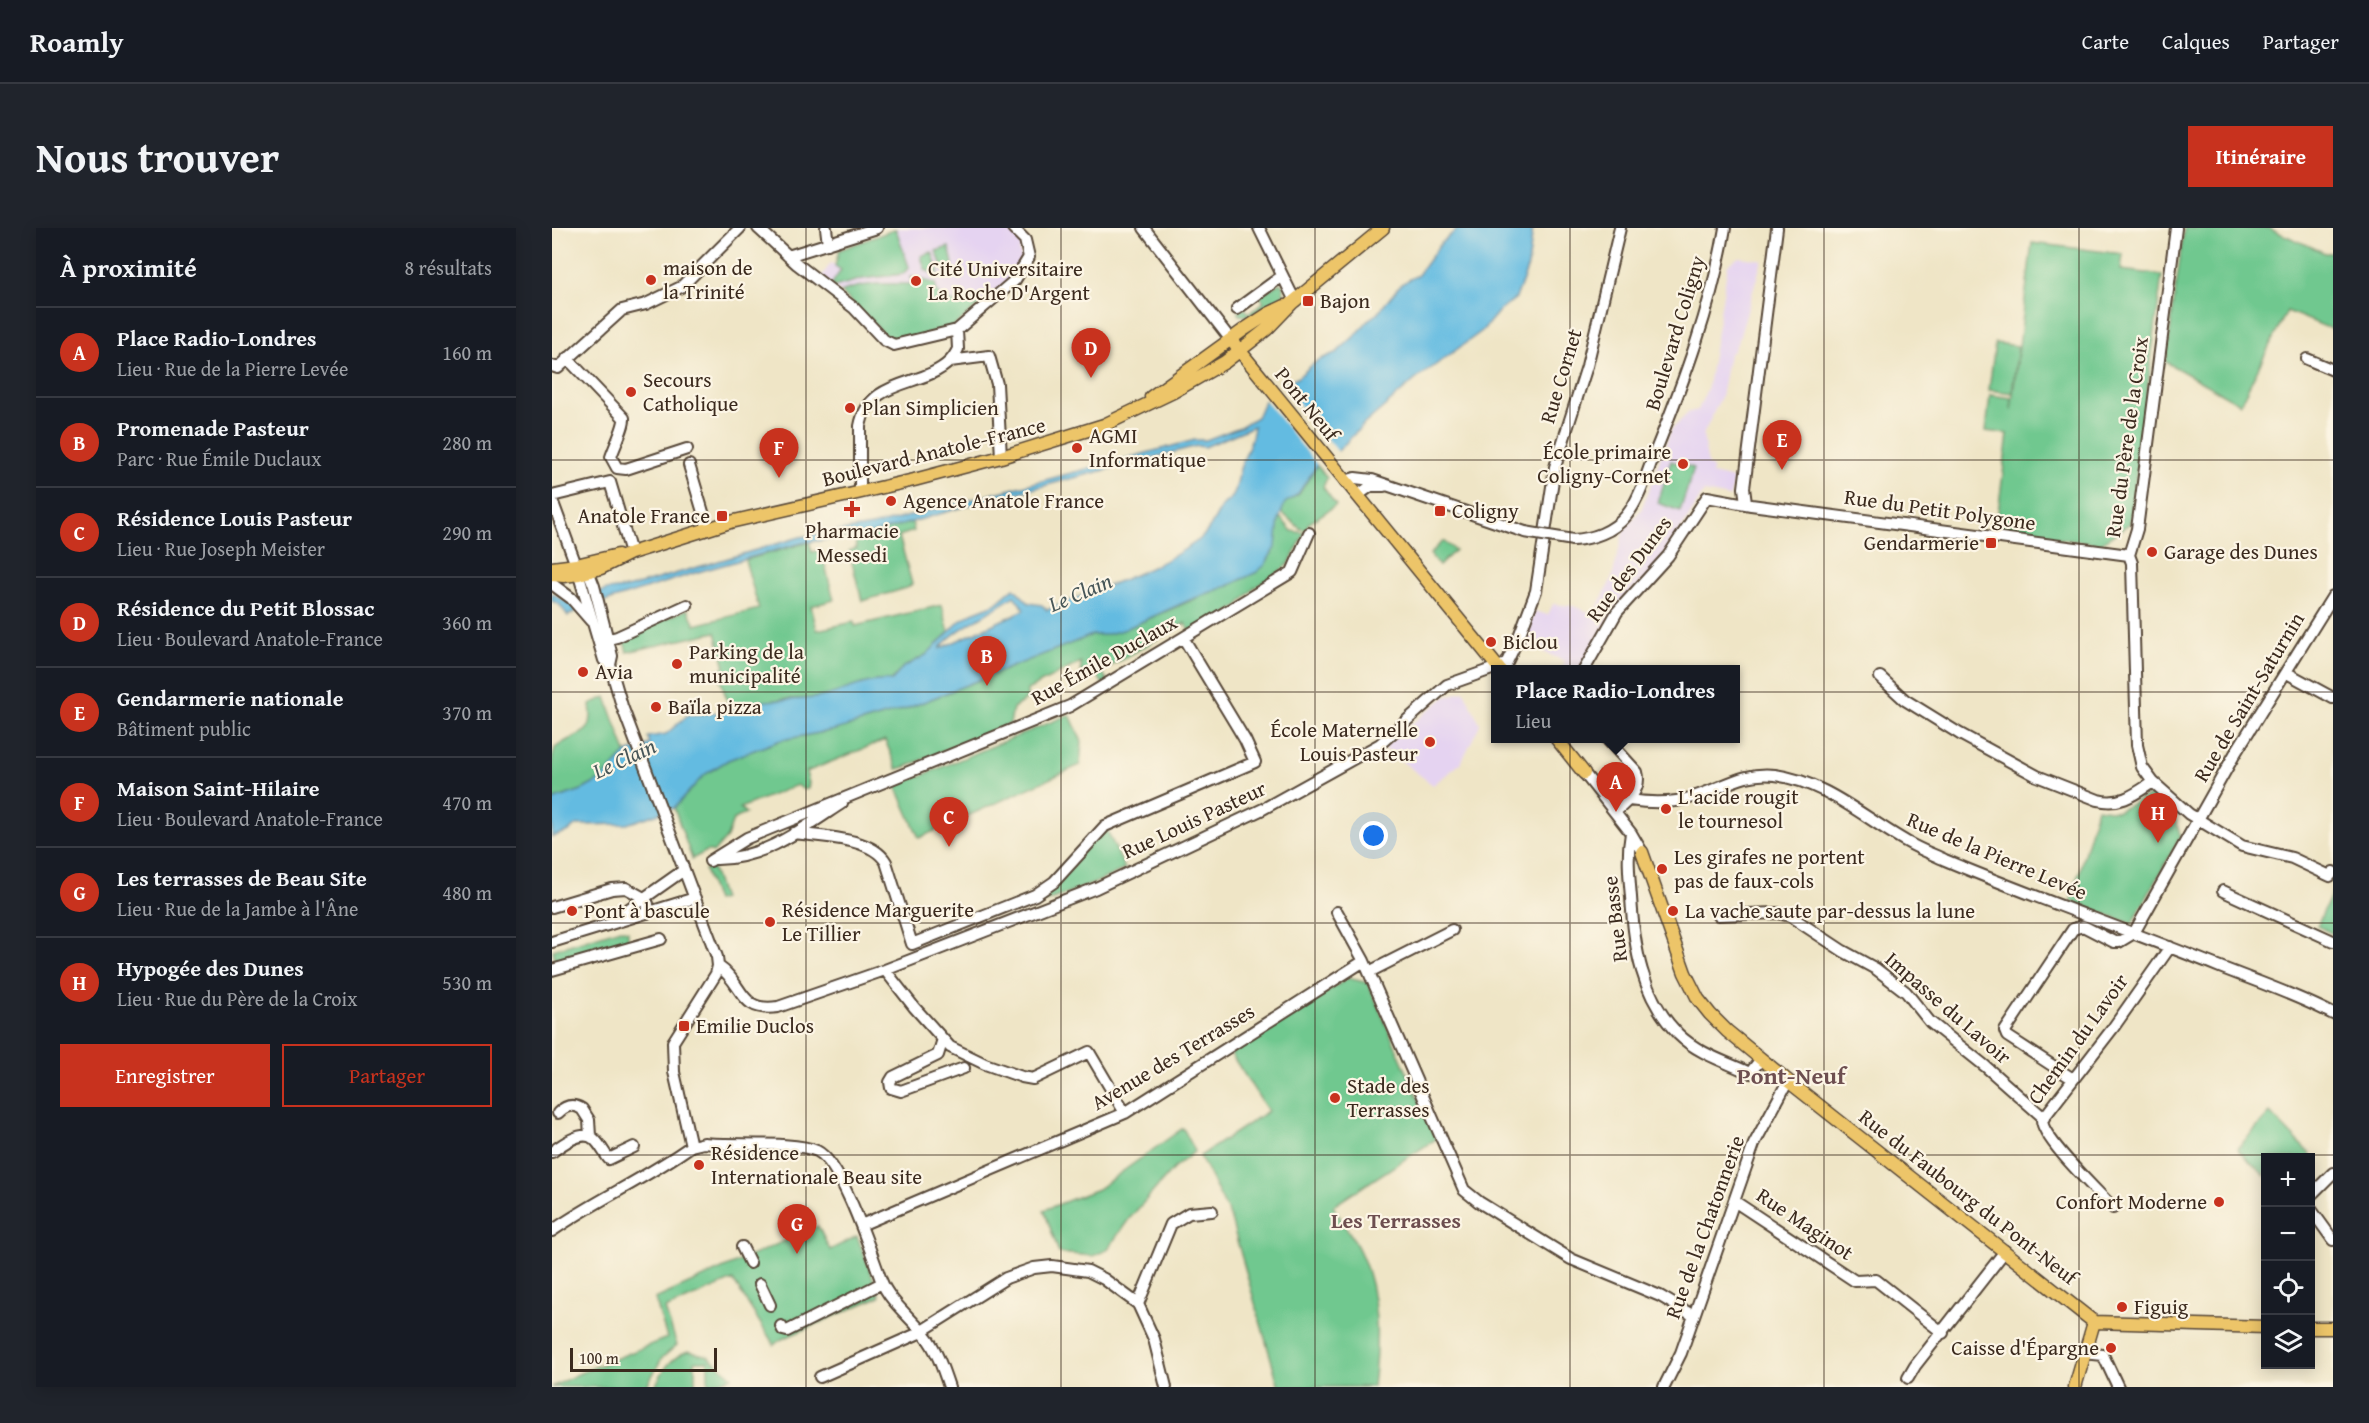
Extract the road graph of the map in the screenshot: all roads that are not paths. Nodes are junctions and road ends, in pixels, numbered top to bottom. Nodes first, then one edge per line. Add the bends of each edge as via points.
1 (740, 228) edge
2 (758, 228) edge
3 (826, 228) edge
4 (878, 228) edge
5 (1013, 228) edge
6 (1144, 228) edge
7 (1259, 228) edge
8 (1383, 228) edge
9 (1620, 228) edge
10 (1725, 228) edge
11 (1777, 228) edge
12 (2176, 228) edge
13 (828, 244) junction
14 (788, 256) junction
15 (1282, 276) junction
16 (1293, 302) junction
17 (1237, 309) dead end
18 (957, 330) junction
19 (1231, 340) junction
20 (1239, 350) junction
21 (567, 358) junction
22 (2307, 359) dead end
23 (950, 361) junction
24 (552, 366) edge
25 (2333, 370) edge
26 (1132, 412) junction
27 (687, 449) dead end
28 (1001, 457) junction
29 (689, 465) dead end
30 (1345, 482) junction
31 (1393, 487) junction
32 (860, 492) junction
33 (1358, 495) junction
34 (552, 498) edge
35 (1746, 503) junction
36 (708, 529) junction
37 (1309, 533) dead end
38 (631, 553) junction
39 (2129, 555) junction
40 (552, 568) edge
41 (582, 568) junction
42 (552, 575) edge
43 (552, 584) edge
44 (2333, 596) edge
45 (687, 605) dead end
46 (599, 623) junction
47 (1184, 639) junction
48 (603, 640) junction
49 (1497, 665) edge
50 (1503, 665) edge
51 (1586, 665) edge
52 (1491, 671) edge
53 (2287, 673) junction
54 (1880, 677) dead end
55 (2333, 698) edge
56 (1560, 743) edge
57 (1611, 743) edge
58 (1584, 773) joint
59 (2152, 782) junction
60 (852, 795) junction
61 (1629, 800) junction
62 (1615, 812) junction
63 (2198, 819) junction
64 (795, 833) junction
65 (1631, 833) junction
66 (1642, 852) joint
67 (684, 870) junction
68 (2333, 872) edge
69 (2223, 891) dead end
70 (644, 898) junction
71 (695, 898) junction
72 (552, 907) edge
73 (1338, 912) dead end
74 (647, 913) junction
75 (1719, 915) dead end
76 (604, 927) junction
77 (1452, 930) dead end
78 (2134, 933) junction
79 (661, 939) dead end
80 (2333, 941) edge
81 (552, 942) edge
82 (2170, 947) junction
83 (1364, 961) junction
84 (718, 966) junction
85 (552, 970) edge
86 (885, 970) junction
87 (1369, 972) junction
88 (2333, 1014) edge
89 (947, 1043) junction
90 (1761, 1059) junction
91 (964, 1068) dead end
92 (2073, 1079) junction
93 (1788, 1081) junction
94 (558, 1113) dead end
95 (1125, 1113) junction
96 (2044, 1118) junction
97 (590, 1136) junction
98 (691, 1146) junction
99 (634, 1147) dead end
100 (552, 1152) edge
101 (609, 1159) junction
102 (598, 1164) dead end
103 (2333, 1173) edge
104 (2315, 1191) edge
105 (1734, 1200) junction
106 (2113, 1208) dead end
107 (1212, 1211) dead end
108 (2315, 1215) edge
109 (861, 1226) junction
110 (552, 1232) edge
111 (2333, 1240) edge
112 (742, 1247) dead end
113 (2005, 1251) junction
114 (750, 1263) dead end
115 (882, 1283) junction
116 (760, 1284) dead end
117 (1138, 1304) junction
118 (770, 1305) dead end
119 (1694, 1316) junction
120 (2094, 1322) junction
121 (780, 1326) dead end
122 (2261, 1327) edge
123 (2315, 1328) edge
124 (2333, 1328) edge
125 (922, 1331) junction
126 (1943, 1333) junction
127 (2084, 1353) junction
128 (820, 1377) dead end
129 (1908, 1378) dead end
130 (949, 1387) edge
131 (1166, 1387) edge
132 (1664, 1387) edge
133 (2075, 1387) edge
134 (2118, 1387) edge

1 - 21 street via 681,287 646,304 622,310
2 - 14 street
3 - 13 street
4 - 13 street
5 - 18 street via 1025,240 1028,260 1015,280
6 - 19 street
7 - 15 street
8 - 16 main road
9 - 50 street, Rue Cornet via 1587,366 1555,467 1536,591 1508,661
10 - 31 street, Boulevard Coligny, bridge via 1711,295 1669,418 1636,501 1609,530 1573,540 1525,532
11 - 35 street via 1744,489
12 - 39 street, Rue du Père de la Croix via 2137,529
13 - 14 street
14 - 18 street via 854,308 889,344
15 - 16 street
15 - 17 street
16 - 19 main road, Boulevard Anatole-France
16 - 20 main road, Boulevard Anatole-France
18 - 23 street via 958,349
19 - 20 main road, Pont Neuf
19 - 26 main road, Boulevard Anatole-France
20 - 26 main road, Boulevard Anatole-France via 1225,362
20 - 30 main road, Pont Neuf
21 - 24 street via 558,368
21 - 27 street via 625,423 611,457 617,468 626,469
22 - 25 street
23 - 28 street via 989,356 997,384
23 - 32 street via 884,391 869,403 860,426
26 - 28 main road, Boulevard Anatole-France via 1087,432
28 - 32 main road, Boulevard Anatole-France
29 - 36 street
30 - 31 street, Boulevard Coligny via 1366,479
30 - 33 main road
31 - 33 street, Boulevard Coligny via 1371,486
32 - 36 main road, Boulevard Anatole-France
33 - 49 main road
34 - 38 street via 610,482
34 - 41 street
35 - 39 street, Rue du Petit Polygone
35 - 51 street, Rue des Dunes via 1705,499 1668,556 1617,612
36 - 38 main road, Boulevard Anatole-France
37 - 47 street, Rue Émile Duclaux via 1292,572
38 - 41 main road, Boulevard Anatole-France
39 - 59 street, Rue du Père de la Croix via 2137,746 2142,766
40 - 41 main road
41 - 42 main road via 564,576
41 - 46 street via 583,590
41 - 46 street via 594,586
43 - 46 street
44 - 53 street, Rue de Saint-Saturnin
45 - 48 street
46 - 48 street
47 - 60 street, Rue Émile Duclaux via 1070,706
47 - 64 street via 1255,762 1106,826 1054,882 1035,895 912,944 886,862 876,849
48 - 67 street via 604,660 611,661 622,706
52 - 86 street, Rue Louis Pasteur via 1448,685 1380,744 1285,799 1096,888
53 - 55 street
53 - 63 street, Rue de Saint-Saturnin
54 - 59 street via 1905,700 1960,734 2031,772 2098,800 2121,801
56 - 58 main road, Rue du Faubourg du Pont-Neuf
57 - 61 street via 1637,772 1638,784
58 - 62 street, Rue du Faubourg du Pont-Neuf
59 - 63 street, Rue du Père de la Croix
60 - 64 street, Rue Émile Duclaux
60 - 64 street, Rue Émile Duclaux via 747,838 713,860 747,854
61 - 62 street
61 - 78 street, Rue de la Pierre Levée via 1666,802 1692,797 1742,777 1777,775 1830,794 1907,842 1943,859
62 - 65 street, Rue du Faubourg du Pont-Neuf
63 - 68 street, Rue du Père de la Croix via 2242,846 2292,858 2330,876
63 - 78 street
65 - 66 street, Rue du Faubourg du Pont-Neuf
65 - 90 street, Rue Basse via 1628,851 1634,943 1655,1005 1684,1039 1707,1054 1750,1073
66 - 90 main road, Rue du Faubourg du Pont-Neuf via 1691,987 1710,1014
67 - 70 street
67 - 71 street
69 - 80 street
70 - 72 street via 626,888 612,889
70 - 74 street
70 - 76 street
71 - 74 street
71 - 84 street
73 - 83 street
74 - 76 street
75 - 96 street, Impasse du Lavoir via 1790,916 1876,969 1906,992 1930,1022
76 - 81 street
77 - 87 street
78 - 82 street, Rue de la Pierre Levée
78 - 92 street via 2114,942 2083,926 2073,929 2005,1031
79 - 85 street
82 - 88 street, Rue de la Pierre Levée
82 - 92 street, Chemin du Lavoir
83 - 87 street
83 - 95 street, Avenue des Terrasses
84 - 86 street, Rue Louis Pasteur via 747,1001 769,1009
84 - 98 street via 674,1042 674,1072
86 - 89 street
87 - 119 street via 1464,1190 1570,1259 1660,1296
89 - 91 street via 938,1055 893,1077 891,1088 901,1091
89 - 95 street via 985,1064 1033,1078 1089,1052
90 - 93 main road, Rue du Faubourg du Pont-Neuf
92 - 96 street, Chemin du Lavoir
93 - 105 street, Rue de la Chatonnerie via 1757,1137
93 - 113 main road, Rue du Faubourg du Pont-Neuf
94 - 97 street via 571,1105 582,1108 589,1119
95 - 109 street, Avenue des Terrasses
96 - 106 street, Chemin du Lavoir via 2043,1128
97 - 100 street via 575,1138
97 - 101 street
98 - 109 street via 788,1146 816,1151 831,1165
98 - 110 street
99 - 101 street
101 - 102 street
103 - 104 street
105 - 119 street, Rue de la Chatonnerie
105 - 126 street, Rue Maginot via 1855,1281 1876,1281
107 - 117 street via 1189,1213 1171,1224
108 - 111 street
109 - 115 street
112 - 114 street
113 - 120 main road, Rue du Faubourg du Pont-Neuf
113 - 126 street
115 - 121 street via 787,1331
115 - 125 street
116 - 118 street
117 - 125 street via 1088,1271 1071,1267 1034,1268 1006,1278
117 - 131 street via 1155,1339
119 - 132 street, Rue de la Chatonnerie
120 - 122 main road
120 - 127 main road
123 - 124 main road
125 - 128 street
125 - 130 street
126 - 129 street
127 - 133 main road
127 - 134 street via 2103,1355

